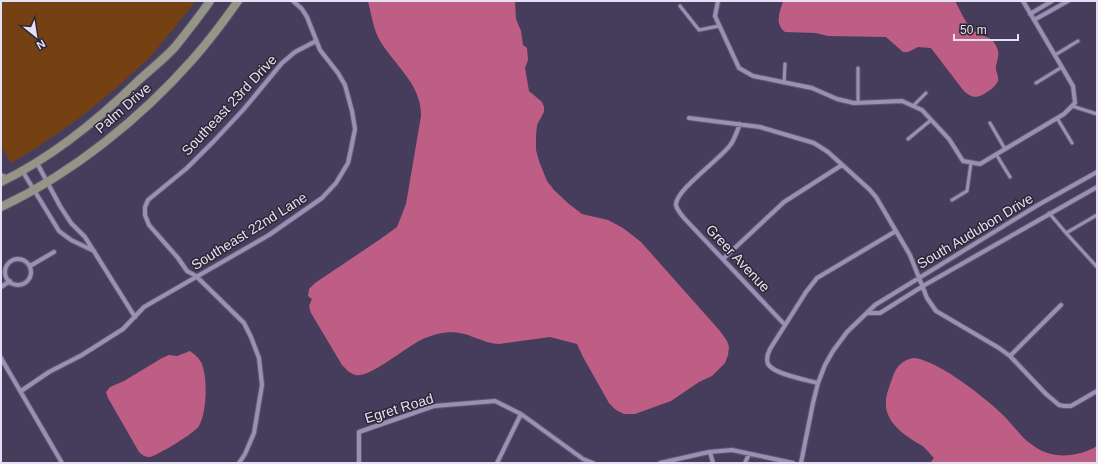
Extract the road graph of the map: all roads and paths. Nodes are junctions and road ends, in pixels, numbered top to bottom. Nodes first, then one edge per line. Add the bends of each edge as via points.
1 (210, 1) edge
2 (238, 1) edge
3 (292, 1) edge
4 (718, 1) edge
5 (1023, 1) edge
6 (1052, 1) edge
7 (1068, 1) edge
8 (680, 6) dead end
9 (1030, 14) junction
10 (1034, 20) junction
11 (719, 26) junction
12 (316, 40) junction
13 (1078, 41) dead end
14 (1055, 55) junction
15 (785, 64) dead end
16 (1062, 67) junction
17 (858, 68) dead end
18 (784, 83) junction
19 (1036, 83) dead end
20 (926, 93) dead end
21 (858, 103) junction
22 (912, 106) junction
23 (1072, 106) junction
24 (1097, 114) edge
25 (689, 118) dead end
26 (1057, 118) junction
27 (932, 119) junction
28 (990, 123) dead end
29 (740, 124) junction
30 (908, 139) dead end
31 (1072, 143) dead end
32 (1005, 149) junction
33 (996, 154) junction
34 (37, 163) junction
35 (972, 163) junction
36 (842, 165) junction
37 (23, 172) junction
38 (1097, 172) edge
39 (1, 175) edge
40 (1010, 177) dead end
41 (9, 178) junction
42 (47, 181) junction
43 (1, 182) edge
44 (1097, 187) edge
45 (34, 190) junction
46 (952, 200) dead end
47 (1, 206) edge
48 (1049, 213) junction
49 (1097, 215) edge
50 (896, 231) junction
51 (1066, 233) junction
52 (94, 251) junction
53 (54, 252) dead end
54 (724, 259) junction
55 (30, 266) junction
56 (1097, 267) edge
57 (196, 276) junction
58 (920, 276) junction
59 (10, 281) junction
60 (923, 286) junction
61 (1, 287) edge
62 (1061, 305) dead end
63 (867, 313) junction
64 (134, 317) junction
65 (785, 325) junction
66 (1010, 356) junction
67 (1, 358) edge
68 (818, 383) junction
69 (21, 391) junction
70 (1097, 391) edge
71 (521, 414) junction
72 (710, 452) junction
73 (749, 454) junction
74 (62, 463) edge
75 (239, 463) edge
76 (359, 463) edge
77 (497, 463) edge
78 (593, 463) edge
79 (660, 463) edge
80 (713, 463) edge
81 (745, 463) edge
82 (793, 463) edge
83 (801, 463) edge

1 - 34 main road, Palm Drive via 174,47 111,107
2 - 42 main road, Palm Drive via 193,59 138,115 82,159
3 - 12 street, Southeast 22nd Lane via 307,17
4 - 11 street via 715,16
5 - 9 street
6 - 9 street
7 - 10 street
8 - 11 lane via 699,30
9 - 10 street
10 - 14 street
11 - 18 street via 739,68 754,76
12 - 57 street, Southeast 22nd Lane via 320,50 345,85 352,111 355,129 348,163 336,183 322,198 269,235
12 - 57 street, Southeast 23rd Drive via 282,63 214,141 187,168 148,200 145,215 149,225 187,271
13 - 14 lane
14 - 16 street
15 - 18 lane
16 - 19 lane
16 - 23 street via 1073,86 1075,103
17 - 21 lane
18 - 21 street via 812,88 837,99
20 - 22 lane
21 - 22 street via 902,101
22 - 27 street via 922,110
23 - 24 lane
23 - 26 street
25 - 29 street
26 - 31 lane
26 - 32 street
27 - 30 lane
27 - 35 street via 950,139 963,161
28 - 32 lane
29 - 36 street via 760,127 814,143
29 - 54 street, Greer Avenue via 731,144 684,190 676,205 681,214
32 - 33 street
33 - 35 street via 980,164
33 - 40 lane
34 - 37 main road, Palm Drive
34 - 42 street
35 - 46 lane via 967,191
36 - 50 street via 876,197
36 - 54 street via 784,202
37 - 41 main road, Palm Drive
37 - 45 street
38 - 58 street, South Audubon Drive
39 - 41 street
41 - 43 main road, Palm Drive
42 - 45 main road, Palm Drive
42 - 52 street via 72,223
44 - 48 street, South Audubon Drive
45 - 47 main road, Palm Drive
45 - 52 street via 59,231
48 - 51 lane
48 - 60 street, South Audubon Drive
49 - 51 lane
50 - 58 street
50 - 65 street via 817,278
51 - 56 lane
52 - 64 street
53 - 55 street
54 - 65 street, Greer Avenue
55 - 59 street via 30,278 24,283 17,285
55 - 59 street via 23,260 11,262 6,269
57 - 64 street, Southeast 22nd Lane via 144,307
57 - 75 street via 244,323 259,358 262,385 254,433
58 - 60 street
58 - 63 street, South Audubon Drive via 874,305
59 - 61 street
60 - 63 street, South Audubon Drive via 880,313
60 - 66 street via 930,303 939,313
62 - 66 street
63 - 68 street, South Audubon Drive via 847,332 833,351
64 - 69 street, Southeast 22nd Lane via 123,329
65 - 68 street via 770,349 768,364 776,371
66 - 70 street via 1059,404 1071,406
67 - 69 street
68 - 83 street, South Audubon Drive
69 - 74 street
71 - 76 street, Egret Road via 495,401 434,406 359,432
71 - 77 street
71 - 78 street, Egret Road via 583,459
72 - 73 street via 732,450
72 - 79 street
72 - 80 street
73 - 81 street
73 - 82 street

